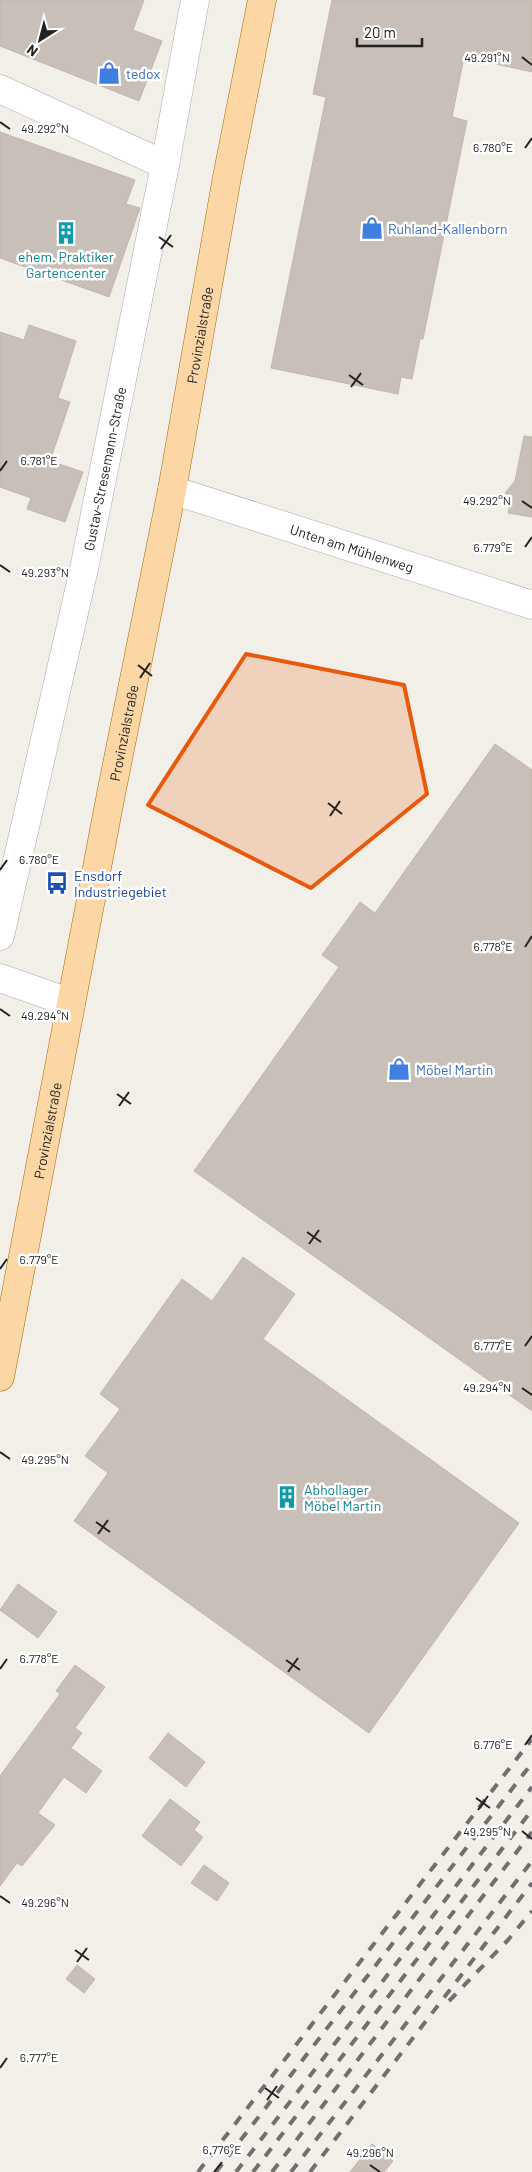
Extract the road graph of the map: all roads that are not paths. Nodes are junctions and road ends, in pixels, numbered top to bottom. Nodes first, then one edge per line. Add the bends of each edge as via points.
1 (195, 0) edge
2 (262, 0) edge
3 (0, 89) edge
4 (165, 165) junction
5 (172, 490) junction
6 (532, 605) edge
7 (0, 936) edge
8 (0, 978) edge
9 (71, 1003) junction
10 (0, 1377) edge

1 - 4 street, Gustav-Stresemann-Straße
2 - 5 main road, Provinzialstraße
3 - 4 street
4 - 7 street, Gustav-Stresemann-Straße via 84,569
5 - 6 street, Unten am Mühlenweg
5 - 9 main road, Provinzialstraße
8 - 9 street
9 - 10 main road, Provinzialstraße

